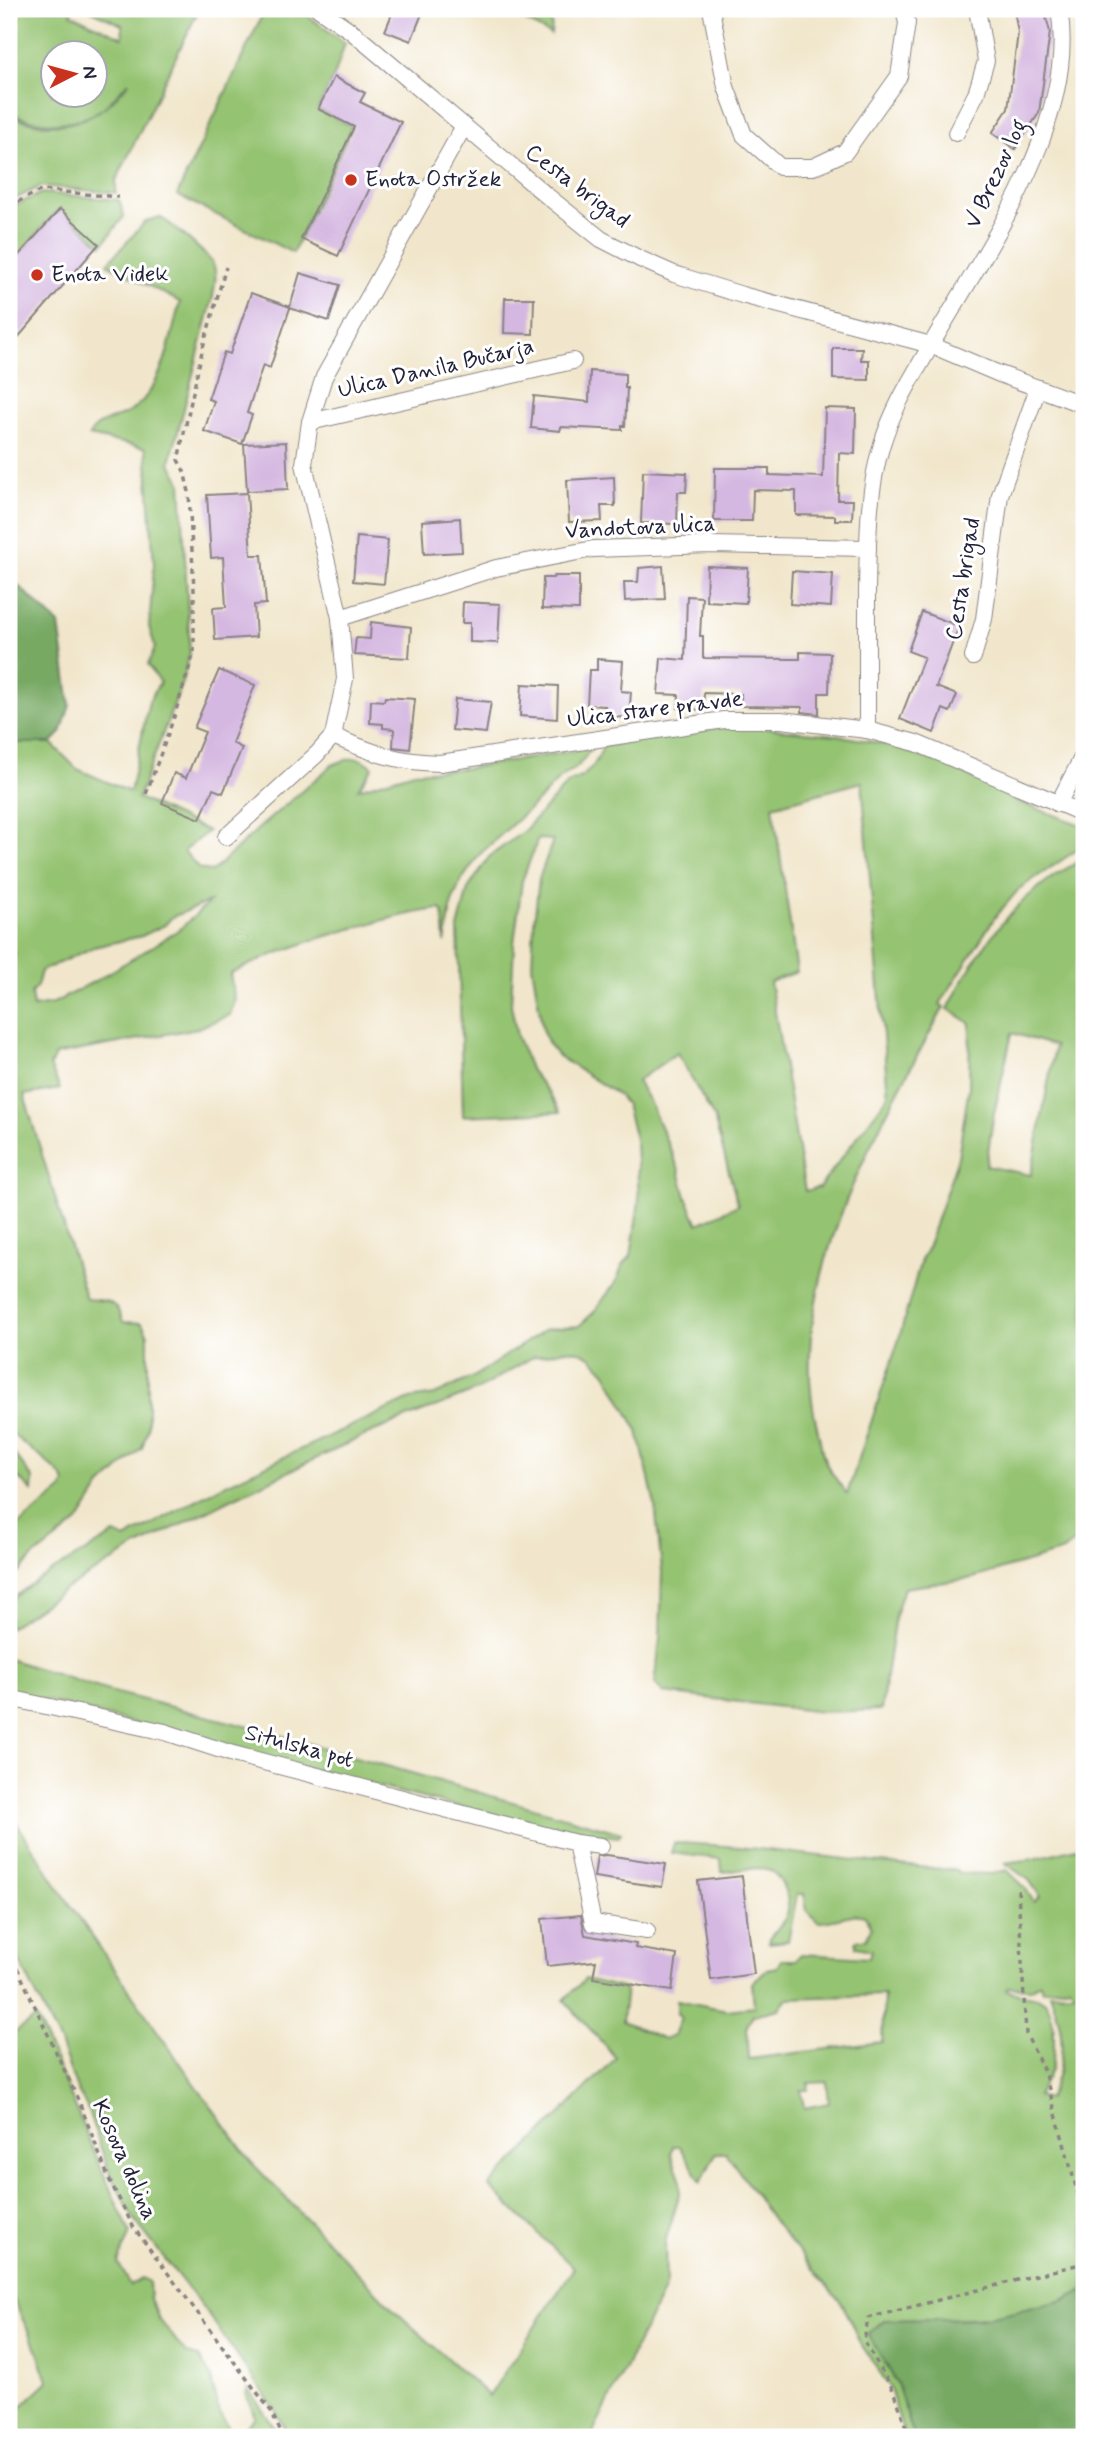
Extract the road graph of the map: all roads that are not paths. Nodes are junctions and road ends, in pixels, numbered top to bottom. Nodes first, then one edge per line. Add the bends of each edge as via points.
1 (319, 9) edge
2 (711, 9) edge
3 (904, 9) edge
4 (977, 9) edge
5 (1059, 9) edge
6 (464, 126) junction
7 (956, 132) dead end
8 (931, 345) junction
9 (573, 361) dead end
10 (1038, 388) junction
11 (1084, 405) edge
12 (310, 422) junction
13 (868, 548) junction
14 (340, 618) junction
15 (974, 657) dead end
16 (867, 730) junction
17 (333, 736) junction
18 (1084, 754) edge
19 (1058, 804) junction
20 (1084, 814) edge
21 (226, 837) dead end
22 (9, 1698) edge
23 (576, 1843) junction
24 (601, 1846) dead end
25 (647, 1931) dead end

1 - 6 street, Cesta brigad
2 - 3 street via 726,87 744,135 780,167 813,167 845,152 899,76
4 - 7 street via 986,61 976,94
5 - 8 street, V Brezov log via 1062,68 1045,131 1008,213
6 - 8 street, Cesta brigad via 601,239 640,259 742,295
6 - 12 street, Ulica Danila Bučarja via 324,377
8 - 10 street, Cesta brigad
8 - 13 street via 900,397 882,444 872,485
9 - 12 street, Ulica Danila Bučarja
10 - 11 street, Cesta brigad
10 - 15 street, Cesta brigad via 1000,495 986,607
12 - 14 street, Ulica Danila Bučarja via 304,464
13 - 14 street, Vandotova ulica via 711,545 593,549 496,568
13 - 16 street
14 - 17 street, Ulica Danila Bučarja via 345,679
16 - 17 street, Ulica stare pravde via 781,720 724,720 440,763 375,754
16 - 19 street, Ulica stare pravde via 916,743
17 - 21 street
18 - 19 street
19 - 20 street, Ulica stare pravde
22 - 23 street, Situlska pot via 165,1732 233,1754
23 - 24 street, Situlska pot
23 - 25 street via 593,1923

